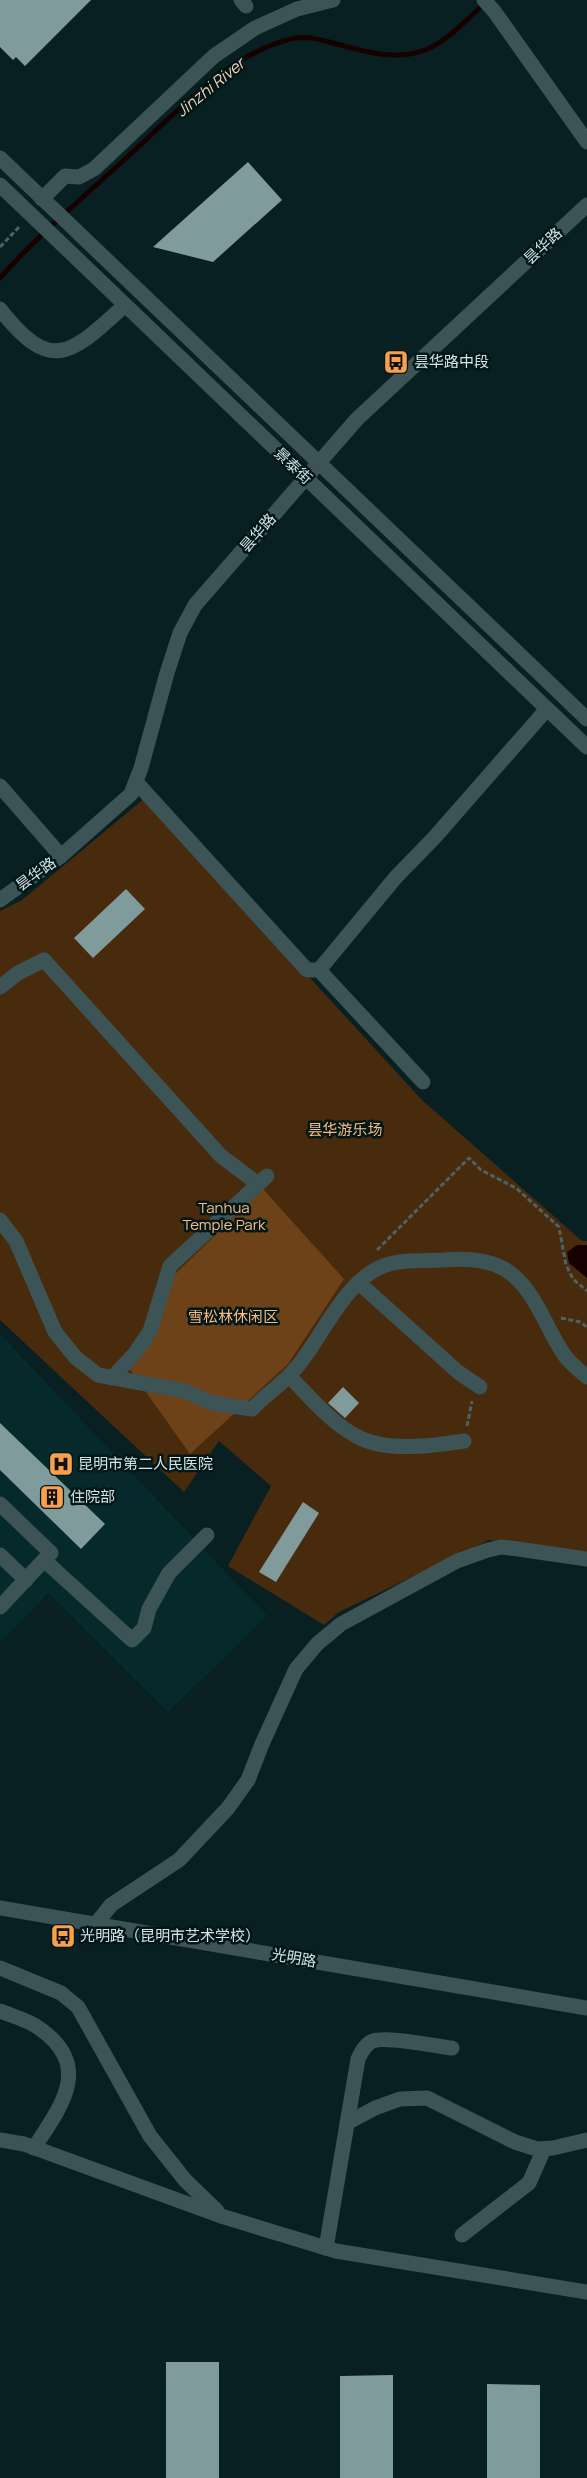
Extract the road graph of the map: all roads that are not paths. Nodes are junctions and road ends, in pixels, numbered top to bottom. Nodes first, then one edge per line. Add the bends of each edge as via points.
1 (334, 0) edge
2 (489, 5) edge
3 (587, 142) edge
4 (0, 158) edge
5 (3, 192) edge
6 (45, 202) junction
7 (587, 205) edge
8 (124, 306) junction
9 (2, 320) edge
10 (319, 464) junction
11 (305, 478) junction
12 (547, 709) junction
13 (587, 719) edge
14 (587, 747) edge
15 (137, 783) junction
16 (0, 786) edge
17 (61, 856) junction
18 (0, 900) edge
19 (319, 970) junction
20 (0, 987) edge
21 (423, 1082) dead end
22 (0, 1220) edge
23 (359, 1283) junction
24 (289, 1376) junction
25 (587, 1377) edge
26 (112, 1378) junction
27 (480, 1387) road end
28 (464, 1441) road end
29 (0, 1504) edge
30 (207, 1535) dead end
31 (0, 1555) edge
32 (587, 1559) edge
33 (44, 1560) junction
34 (26, 1580) junction
35 (0, 1607) edge
36 (0, 1908) edge
37 (96, 1924) junction
38 (0, 1968) edge
39 (587, 2008) edge
40 (0, 2011) edge
41 (452, 2048) dead end
42 (347, 2123) junction
43 (0, 2140) edge
44 (587, 2140) edge
45 (34, 2148) junction
46 (544, 2149) junction
47 (222, 2216) junction
48 (462, 2235) dead end
49 (331, 2250) junction
50 (587, 2292) edge

1 - 6 street via 297,9 255,28 214,56 94,169 79,177 65,176
2 - 3 street
4 - 6 street, 景泰街
5 - 8 street, 景泰街
6 - 10 street, 景泰街
7 - 10 street, 昙华路 via 357,419
8 - 9 street via 84,342 61,352 40,348
8 - 11 street, 景泰街
10 - 11 street, 昙华路
10 - 13 street, 景泰街
11 - 12 street, 景泰街
11 - 15 street, 昙华路 via 195,605 180,633 167,672
12 - 14 street, 景泰街
12 - 19 street via 434,838 396,876
15 - 17 street, 昙华路 via 121,804
15 - 19 street via 307,970
16 - 17 street
17 - 18 street, 昙华路
19 - 21 street
20 - 26 street via 18,973 44,960 221,1156 262,1180 170,1266 150,1331
22 - 26 street via 16,1241 55,1332 76,1358 98,1375
23 - 24 street via 348,1293
23 - 25 street via 382,1266 396,1262 460,1259 495,1265 524,1286 566,1358
23 - 27 street via 458,1372
24 - 26 street via 252,1409 212,1403 185,1391
24 - 28 street via 339,1425 359,1438 410,1446
29 - 33 street via 51,1553
30 - 33 street via 169,1573 149,1609 144,1628 132,1640
31 - 34 street
32 - 37 street via 518,1548 488,1550 457,1561 341,1624 317,1644 296,1669 248,1780 228,1808 179,1860 111,1905
33 - 34 street
34 - 35 street
36 - 37 street, 光明路
37 - 39 street, 光明路
38 - 47 street via 60,1993 78,2007 150,2136 185,2180
40 - 45 street via 38,2027 58,2044 66,2057 70,2077 66,2095
41 - 42 street via 372,2041 358,2059
42 - 46 street via 375,2108 400,2100 427,2098 515,2142
42 - 49 street
43 - 45 street
44 - 46 street
45 - 47 street
46 - 48 street via 528,2184
47 - 49 street
49 - 50 street

